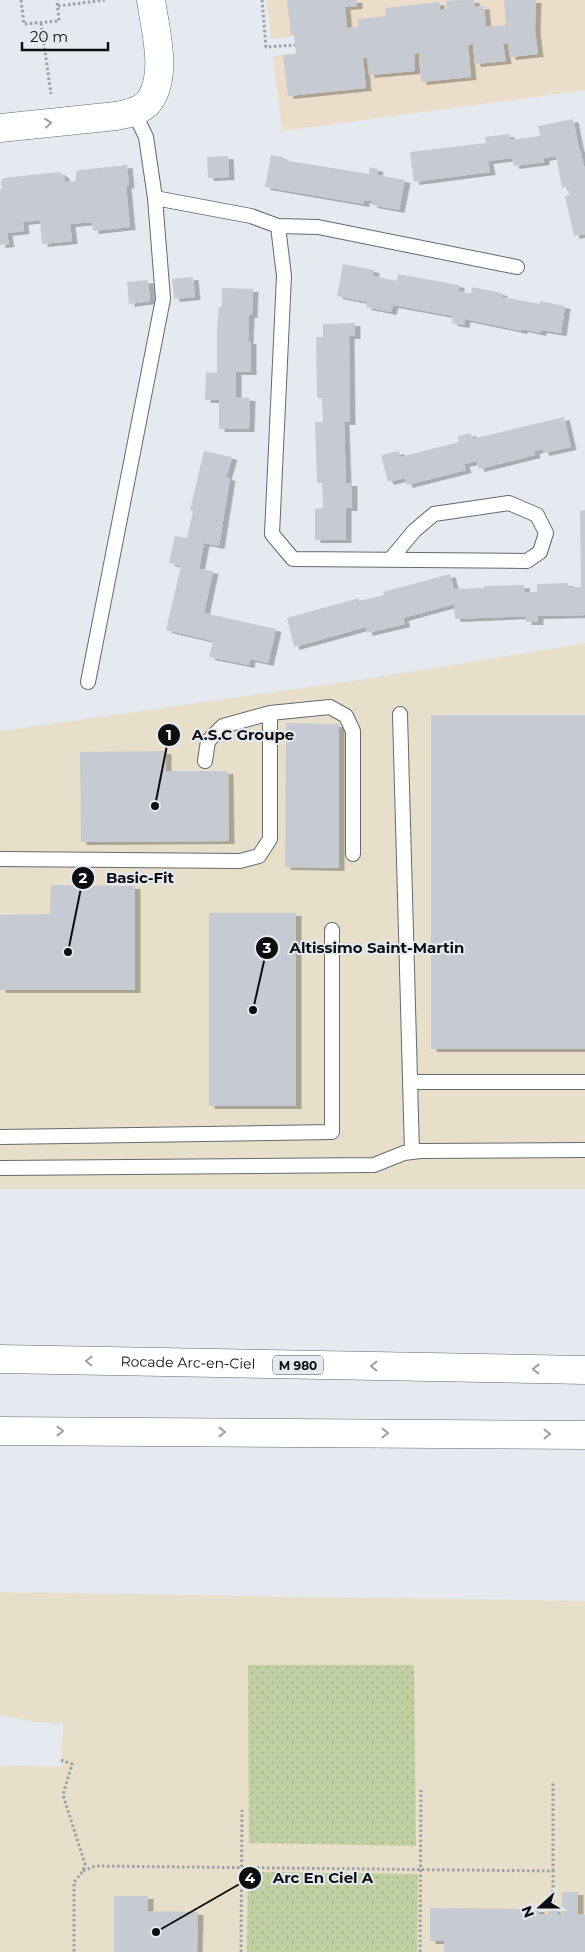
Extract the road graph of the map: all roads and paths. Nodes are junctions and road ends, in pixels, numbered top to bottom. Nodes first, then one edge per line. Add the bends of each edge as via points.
1 (21, 0) edge
2 (57, 0) edge
3 (105, 0) edge
4 (151, 0) edge
5 (262, 0) edge
6 (58, 6) junction
7 (41, 23) junction
8 (295, 44) dead end
9 (134, 112) junction
10 (55, 122) junction
11 (0, 128) edge
12 (155, 198) junction
13 (278, 226) junction
14 (518, 267) dead end
15 (390, 560) junction
16 (88, 682) dead end
17 (270, 713) junction
18 (400, 714) dead end
19 (205, 761) dead end
20 (353, 854) dead end
21 (0, 859) edge
22 (332, 930) dead end
23 (410, 1082) junction
24 (585, 1082) edge
25 (0, 1136) edge
26 (585, 1150) edge
27 (412, 1152) junction
28 (0, 1168) edge
29 (5, 1359) edge
30 (585, 1370) edge
31 (5, 1431) edge
32 (585, 1435) edge
33 (61, 1760) dead end
34 (553, 1781) dead end
35 (421, 1790) dead end
36 (242, 1810) dead end
37 (242, 1867) junction
38 (83, 1870) junction
39 (420, 1870) junction
40 (552, 1871) junction
41 (553, 1905) dead end
42 (74, 1952) edge
43 (241, 1952) edge
44 (420, 1952) edge

1 - 7 path via 24,24
2 - 6 path
3 - 6 path
4 - 9 main road via 160,73 150,101
5 - 8 path via 266,47
6 - 7 path via 59,21
7 - 10 path
9 - 10 main road
9 - 12 lane via 146,137
11 -> 10 main road
12 - 13 lane via 251,216
12 - 16 lane via 163,299
13 - 14 lane via 318,227
13 - 15 lane via 284,276 272,534 294,559
15 - 15 lane via 414,531 434,514 509,503 537,515 546,533 540,552 527,561
17 - 19 lane via 223,726 208,741
17 - 20 lane via 330,707 346,716 353,731
17 - 21 lane via 270,838 259,856 240,862
18 - 23 lane
22 - 25 lane via 332,1132
23 - 24 lane
23 - 27 lane
26 - 27 lane
27 - 28 lane via 374,1165
30 -> 29 main road, Rocade Arc-en-Ciel / M 980
31 -> 32 main road
33 - 38 path via 72,1764 63,1795 85,1864
34 - 40 path
35 - 39 path
36 - 37 path
37 - 38 path via 95,1866
37 - 39 path
37 - 43 path
38 - 42 path via 74,1882
39 - 40 path
39 - 44 path
40 - 41 path

